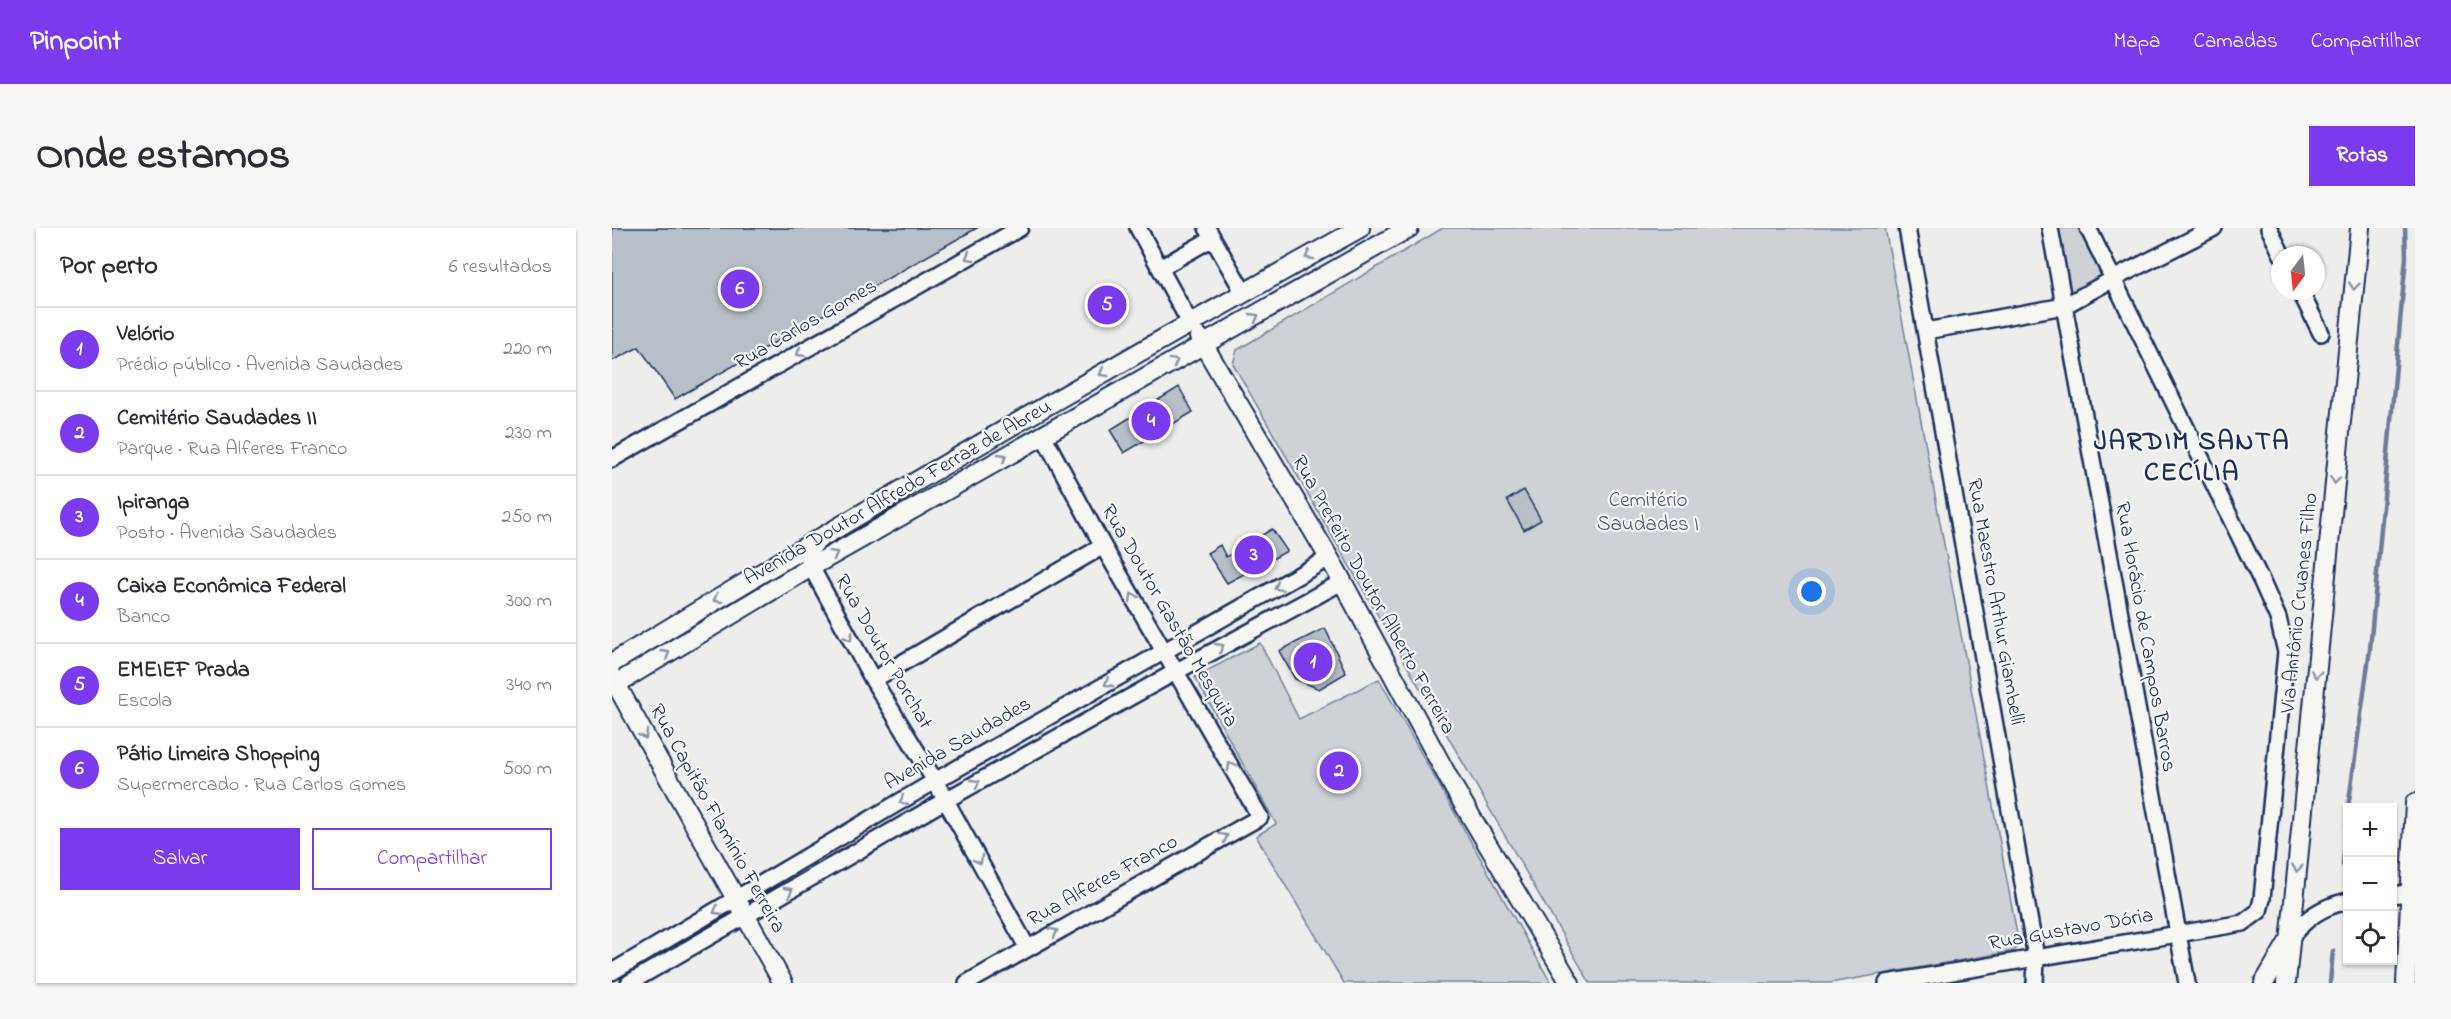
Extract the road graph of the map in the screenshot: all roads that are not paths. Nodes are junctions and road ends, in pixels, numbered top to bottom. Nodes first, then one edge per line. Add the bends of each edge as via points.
1 (1020, 228) edge
2 (1138, 228) edge
3 (1360, 228) edge
4 (1409, 228) edge
5 (1907, 228) edge
6 (2050, 228) edge
7 (2088, 228) edge
8 (2214, 228) edge
9 (2269, 228) edge
10 (2360, 228) edge
11 (1210, 233) edge
12 (2278, 246) edge
13 (1160, 268) junction
14 (2113, 279) junction
15 (1244, 293) junction
16 (2304, 300) edge
17 (2064, 306) junction
18 (1190, 323) junction
19 (1926, 331) junction
20 (2321, 333) dead end
21 (1204, 345) junction
22 (1043, 435) junction
23 (612, 459) edge
24 (824, 535) junction
25 (1103, 546) junction
26 (1329, 558) junction
27 (811, 567) junction
28 (1342, 582) junction
29 (1165, 650) junction
30 (612, 663) edge
31 (1177, 671) junction
32 (873, 680) junction
33 (613, 682) edge
34 (935, 781) junction
35 (946, 800) junction
36 (2415, 803) edge
37 (1260, 817) joint
38 (2406, 894) edge
39 (737, 899) junction
40 (2343, 903) edge
41 (746, 916) junction
42 (2178, 933) junction
43 (2290, 938) junction
44 (1027, 947) junction
45 (2412, 947) edge
46 (2036, 957) junction
47 (612, 972) edge
48 (629, 983) edge
49 (783, 983) edge
50 (967, 983) edge
51 (1570, 983) edge
52 (1887, 983) edge
53 (2035, 983) edge
54 (2187, 983) edge
55 (2264, 983) edge
56 (2286, 983) edge
57 (2406, 983) edge

1 -> 23 street, Rua Carlos Gomes
2 - 13 street, Rua Prefeito Doutor Alberto Ferreira
3 -> 15 main road, Avenida Doutor Alfredo Ferraz de Abreu
21 -> 4 main road, Avenida Doutor Alfredo Ferraz de Abreu
5 - 19 street, Rua Maestro Arthur Giambelli
6 - 17 street, Rua Horácio de Campos Barros
7 - 14 street
8 - 14 street
9 - 12 street
10 -> 43 main road, Via Antônio Cruanes Filho
11 - 13 street
11 - 15 street
13 - 18 street, Rua Prefeito Doutor Alberto Ferreira
14 - 17 street
14 - 42 street, Rua Gustavo Dória via 2261,580 2278,618 2286,652 2259,910 2243,923
15 - 18 main road, Avenida Doutor Alfredo Ferraz de Abreu
16 - 20 street
17 - 19 street
17 - 42 street, Rua Horácio de Campos Barros
18 - 21 main road, Rua Prefeito Doutor Alberto Ferreira
18 -> 24 main road, Avenida Doutor Alfredo Ferraz de Abreu
19 - 46 street, Rua Maestro Arthur Giambelli
22 -> 21 main road, Avenida Doutor Alfredo Ferraz de Abreu
21 - 26 main road, Rua Prefeito Doutor Alberto Ferreira
22 - 25 street, Rua Doutor Gastão Mesquita
27 -> 22 main road, Avenida Doutor Alfredo Ferraz de Abreu
24 - 27 street, Rua Doutor Porchat via 809,550
24 -> 30 main road, Avenida Doutor Alfredo Ferraz de Abreu
29 -> 25 street, Rua Doutor Gastão Mesquita
25 - 32 street
26 - 28 main road, Rua Prefeito Doutor Alberto Ferreira
26 -> 29 street, Avenida Saudades
27 -> 32 street, Rua Doutor Porchat
33 -> 27 main road, Avenida Doutor Alfredo Ferraz de Abreu
31 -> 28 street, Avenida Saudades
28 - 51 main road, Rua Prefeito Doutor Alberto Ferreira via 1454,788
29 - 31 street, Rua Doutor Gastão Mesquita
29 -> 34 street, Avenida Saudades
35 -> 31 street, Avenida Saudades
37 -> 31 street, Rua Doutor Gastão Mesquita
32 - 34 street, Rua Doutor Porchat
33 -> 39 main road, Rua Capitão Flamínio Ferreira
34 - 35 street, Rua Doutor Porchat
34 -> 39 street, Avenida Saudades
41 -> 35 street, Avenida Saudades
35 -> 44 street, Rua Doutor Porchat
36 - 38 main road
44 -> 37 street, Rua Alferes Franco
38 - 45 main road
39 - 41 main road, Rua Capitão Flamínio Ferreira
39 -> 47 street, Avenida Saudades
40 - 43 street via 2306,919
41 - 48 street, Avenida Saudades
41 - 49 main road, Rua Capitão Flamínio Ferreira
42 - 46 street, Rua Gustavo Dória
42 - 54 street, Rua Horácio de Campos Barros
43 - 55 main road
43 - 56 main road, Via Antônio Cruanes Filho
44 - 50 street, Rua Alferes Franco
45 - 57 main road
46 - 52 street, Rua Gustavo Dória
46 - 53 street, Rua Maestro Arthur Giambelli

